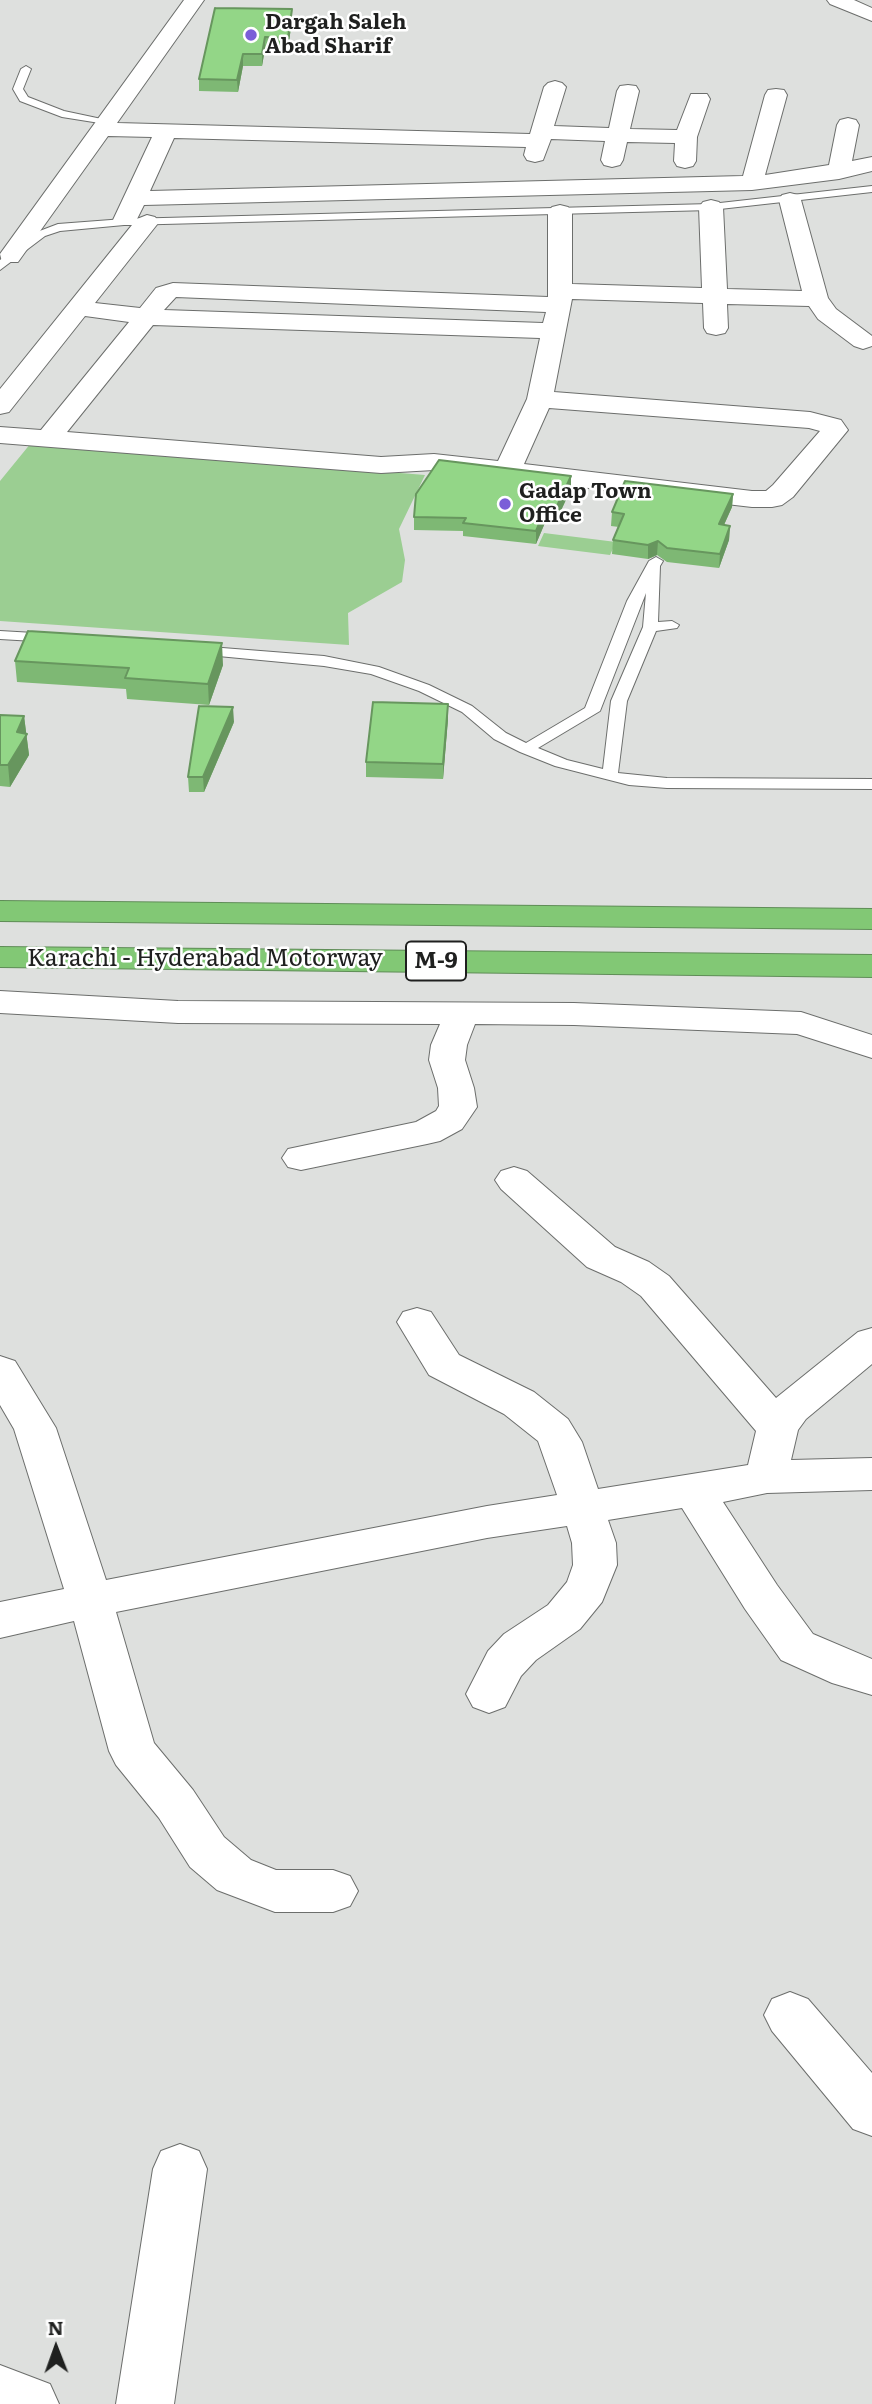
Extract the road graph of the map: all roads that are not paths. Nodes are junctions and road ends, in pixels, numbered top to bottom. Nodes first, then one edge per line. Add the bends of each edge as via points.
1 (194, 0) edge
2 (837, 0) edge
3 (872, 15) edge
4 (26, 69) dead end
5 (555, 87) dead end
6 (628, 90) dead end
7 (776, 95) dead end
8 (699, 99) dead end
9 (104, 125) junction
10 (848, 125) dead end
11 (165, 133) junction
12 (244, 135) junction
13 (618, 135) junction
14 (310, 136) junction
15 (540, 136) junction
16 (687, 137) junction
17 (397, 138) junction
18 (466, 139) junction
19 (872, 164) edge
20 (839, 172) junction
21 (752, 183) junction
22 (684, 185) junction
23 (606, 188) junction
24 (872, 189) edge
25 (527, 190) junction
26 (378, 193) junction
27 (294, 195) junction
28 (219, 197) junction
29 (135, 198) junction
30 (790, 200) junction
31 (447, 202) junction
32 (701, 207) junction
33 (560, 212) junction
34 (135, 222) junction
35 (5, 261) edge
36 (713, 296) junction
37 (560, 298) junction
38 (816, 299) junction
39 (79, 308) junction
40 (148, 317) junction
41 (716, 328) dead end
42 (554, 331) junction
43 (863, 341) dead end
44 (540, 399) junction
45 (0, 406) edge
46 (0, 435) edge
47 (49, 438) junction
48 (508, 470) junction
49 (673, 625) dead end
50 (650, 626) junction
51 (0, 635) edge
52 (67, 639) edge
53 (175, 648) edge
54 (526, 749) junction
55 (610, 776) junction
56 (872, 784) edge
57 (5, 910) edge
58 (872, 919) edge
59 (0, 957) edge
60 (872, 966) edge
61 (0, 1002) edge
62 (462, 1013) junction
63 (872, 1048) edge
64 (302, 1158) dead end
65 (514, 1180) dead end
66 (417, 1322) dead end
67 (872, 1342) edge
68 (0, 1371) edge
69 (778, 1427) junction
70 (872, 1474) edge
71 (767, 1477) junction
72 (694, 1491) junction
73 (581, 1508) junction
74 (90, 1600) junction
75 (0, 1620) edge
76 (872, 1677) edge
77 (489, 1694) dead end
78 (333, 1891) dead end
79 (790, 2015) dead end
80 (872, 2112) edge
81 (180, 2169) dead end
82 (0, 2393) edge
83 (30, 2404) edge
84 (145, 2404) edge

1 - 9 street
2 - 3 street
4 - 9 lane via 18,89 24,99
5 - 15 street
6 - 13 street
7 - 21 street
8 - 16 street
9 - 11 street
9 - 35 street
10 - 20 street
11 - 12 street
11 - 29 street
12 - 14 street
12 - 28 street
13 - 15 street
13 - 16 street
13 - 23 street
14 - 17 street
14 - 27 street
15 - 18 street
15 - 25 street
16 - 22 street
17 - 18 street
17 - 26 street
18 - 31 street
19 - 20 street
20 - 21 street
21 - 22 street
22 - 23 street
22 - 32 street
23 - 25 street
24 - 30 lane
25 - 31 street
26 - 27 street
26 - 31 street
27 - 28 street
28 - 29 street
29 - 34 street
30 - 32 lane
30 - 38 street
31 - 33 lane
31 - 34 lane
32 - 33 lane
32 - 36 street
33 - 37 street
34 - 35 lane via 58,228 41,234
34 - 39 street
36 - 37 street
36 - 38 street
36 - 41 street
37 - 40 street via 183,289 165,293
37 - 42 street
38 - 43 street via 827,314
39 - 40 street
39 - 45 street
40 - 42 street
40 - 47 street
42 - 44 street
44 - 48 street
44 - 48 street via 810,420 835,430 772,499
46 - 47 street
47 - 48 street via 381,465 435,462
49 - 50 lane
50 - 54 lane via 656,561 634,601 592,711
50 - 55 lane via 619,701
51 - 52 lane
53 - 54 lane via 374,670 467,709 500,736
54 - 55 lane
55 - 56 lane via 667,783
57 - 58 highway, Karachi - Hyderabad Motorway / M-9
59 - 60 highway, Karachi - Hyderabad Motorway / M-9
61 - 62 street via 178,1013
62 - 63 street via 801,1023
62 - 64 street via 447,1060 458,1107 449,1120 427,1132
65 - 69 street via 601,1257 655,1286
66 - 73 street via 444,1365 519,1404 554,1430
67 - 69 street via 791,1408
68 - 74 street via 35,1428
69 - 71 street
70 - 71 street
71 - 72 street
72 - 73 street
72 - 76 street via 797,1647
73 - 74 street via 486,1522
73 - 77 street via 595,1554 586,1590 564,1617 520,1647 504,1664
74 - 75 street
74 - 78 street via 133,1751 207,1852 234,1875 275,1891
79 - 80 street
81 - 84 street
82 - 83 street

